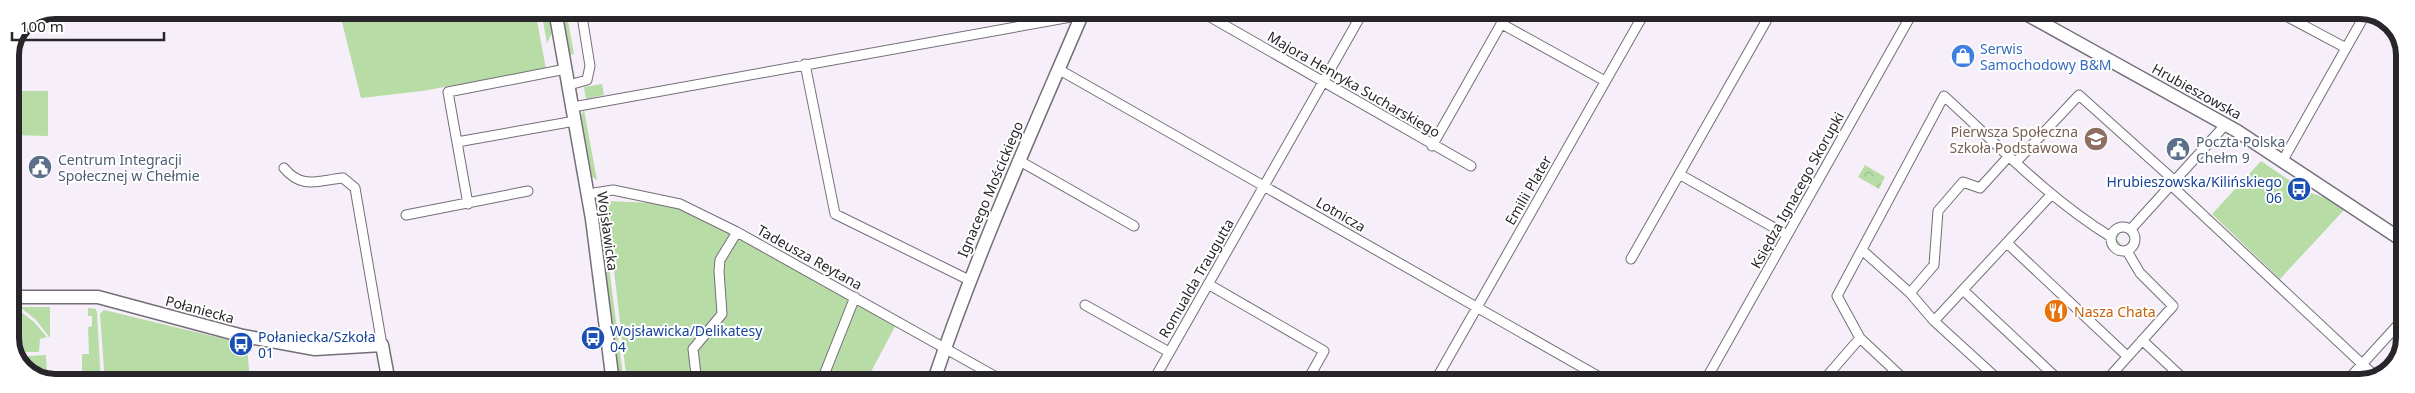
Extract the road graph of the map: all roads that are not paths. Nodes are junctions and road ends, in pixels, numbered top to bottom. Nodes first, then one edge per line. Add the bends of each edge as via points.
1 (557, 19) edge
2 (582, 19) edge
3 (1046, 19) edge
4 (1080, 19) edge
5 (1213, 19) edge
6 (1359, 19) edge
7 (1505, 19) edge
8 (1641, 19) edge
9 (1767, 19) edge
10 (1909, 19) edge
11 (2045, 19) edge
12 (2292, 19) edge
13 (2362, 19) edge
14 (1502, 24) junction
15 (2346, 48) junction
16 (805, 64) junction
17 (1058, 68) junction
18 (566, 69) junction
19 (1606, 81) junction
20 (1322, 83) junction
21 (568, 84) junction
22 (573, 108) junction
23 (575, 121) junction
24 (2226, 124) junction
25 (457, 142) junction
26 (1432, 146) junction
27 (2013, 159) junction
28 (1018, 160) junction
29 (2283, 160) junction
30 (1471, 166) dead end
31 (284, 168) dead end
32 (1679, 174) junction
33 (2174, 184) junction
34 (1263, 186) junction
35 (528, 191) dead end
36 (588, 194) junction
37 (2051, 195) junction
38 (468, 204) junction
39 (406, 216) dead end
40 (1134, 226) dead end
41 (2131, 229) junction
42 (737, 232) junction
43 (1787, 235) junction
44 (2396, 236) edge
45 (2111, 237) junction
46 (2007, 243) junction
47 (1862, 250) junction
48 (2127, 251) junction
49 (1631, 259) dead end
50 (969, 280) junction
51 (1208, 284) junction
52 (1962, 290) junction
53 (1910, 293) junction
54 (19, 297) edge
55 (855, 297) junction
56 (1085, 305) dead end
57 (1477, 307) junction
58 (1934, 321) junction
59 (2396, 327) edge
60 (1860, 338) junction
61 (2142, 340) junction
62 (382, 345) junction
63 (945, 346) junction
64 (1169, 352) junction
65 (2127, 356) junction
66 (2363, 364) junction
67 (2371, 372) edge
68 (387, 374) edge
69 (612, 374) edge
70 (697, 374) edge
71 (824, 374) edge
72 (936, 374) edge
73 (992, 374) edge
74 (1157, 374) edge
75 (1311, 374) edge
76 (1439, 374) edge
77 (1594, 374) edge
78 (1709, 374) edge
79 (1829, 374) edge
80 (1898, 374) edge
81 (1992, 374) edge
82 (2052, 374) edge
83 (2112, 374) edge
84 (2178, 374) edge
85 (2354, 374) edge

1 - 18 street, Wojsławicka
2 - 21 street via 590,74 587,80
3 - 16 street
4 - 17 street, Ignacego Mościckiego
5 - 20 street, Majora Henryka Sucharskiego
6 - 20 street, Romualda Traugutta
7 - 14 street
8 - 19 street, Emilii Plater
9 - 32 street
10 - 43 street, Księdza Ignacego Skorupki
11 - 24 street, Hrubieszowska
12 - 15 street
13 - 15 street
14 - 19 street
14 - 26 street
15 - 29 street
16 - 22 street
16 - 50 street via 835,214
17 - 28 street, Ignacego Mościckiego
17 - 34 street, Lotnicza
18 - 21 street, Wojsławicka
18 - 25 street via 448,92
19 - 57 street, Emilii Plater
20 - 26 street, Majora Henryka Sucharskiego
20 - 34 street, Romualda Traugutta
21 - 22 street, Wojsławicka
22 - 23 street, Wojsławicka
23 - 25 street
23 - 36 street, Wojsławicka
24 - 29 street, Hrubieszowska
24 - 33 street
25 - 38 street
26 - 30 street, Majora Henryka Sucharskiego
27 - 33 street via 2079,95
27 - 37 street
27 - 47 street via 1944,96
27 - 53 street via 1980,188 1963,182 1938,211 1934,265
28 - 40 street
28 - 50 street, Ignacego Mościckiego
29 - 44 street, Hrubieszowska
31 - 62 street via 293,179 308,182 343,178 355,188
32 - 43 street
32 - 49 street
33 - 41 street
33 - 66 street
34 - 51 street, Romualda Traugutta
34 - 57 street, Lotnicza
35 - 38 street
36 - 42 street, Tadeusza Reytana via 612,190 680,204
36 - 69 street, Wojsławicka
37 - 45 street
37 - 46 street
38 - 39 street
41 - 45 street via 2126,226 2118,228
41 - 48 street via 2136,242
42 - 55 street, Tadeusza Reytana
42 - 70 street via 720,260 722,314 693,349
43 - 78 street, Księdza Ignacego Skorupki
45 - 48 street via 2115,248
46 - 52 street
46 - 65 street
47 - 53 street
47 - 60 street via 1837,296
48 - 61 street via 2140,273 2173,306
50 - 63 street, Ignacego Mościckiego
51 - 64 street, Romualda Traugutta
51 - 75 street via 1324,351
52 - 58 street
52 - 82 street
53 - 58 street
54 - 62 street, Połaniecka via 98,297 243,336 315,349
55 - 63 street, Tadeusza Reytana
55 - 71 street
56 - 64 street
57 - 76 street, Emilii Plater
57 - 77 street, Lotnicza
58 - 81 street
59 - 66 street
60 - 79 street
60 - 80 street
61 - 65 street
61 - 84 street
62 - 68 street
63 - 72 street, Ignacego Mościckiego
63 - 73 street, Tadeusza Reytana
64 - 74 street, Romualda Traugutta
65 - 83 street
66 - 67 street
66 - 85 street

